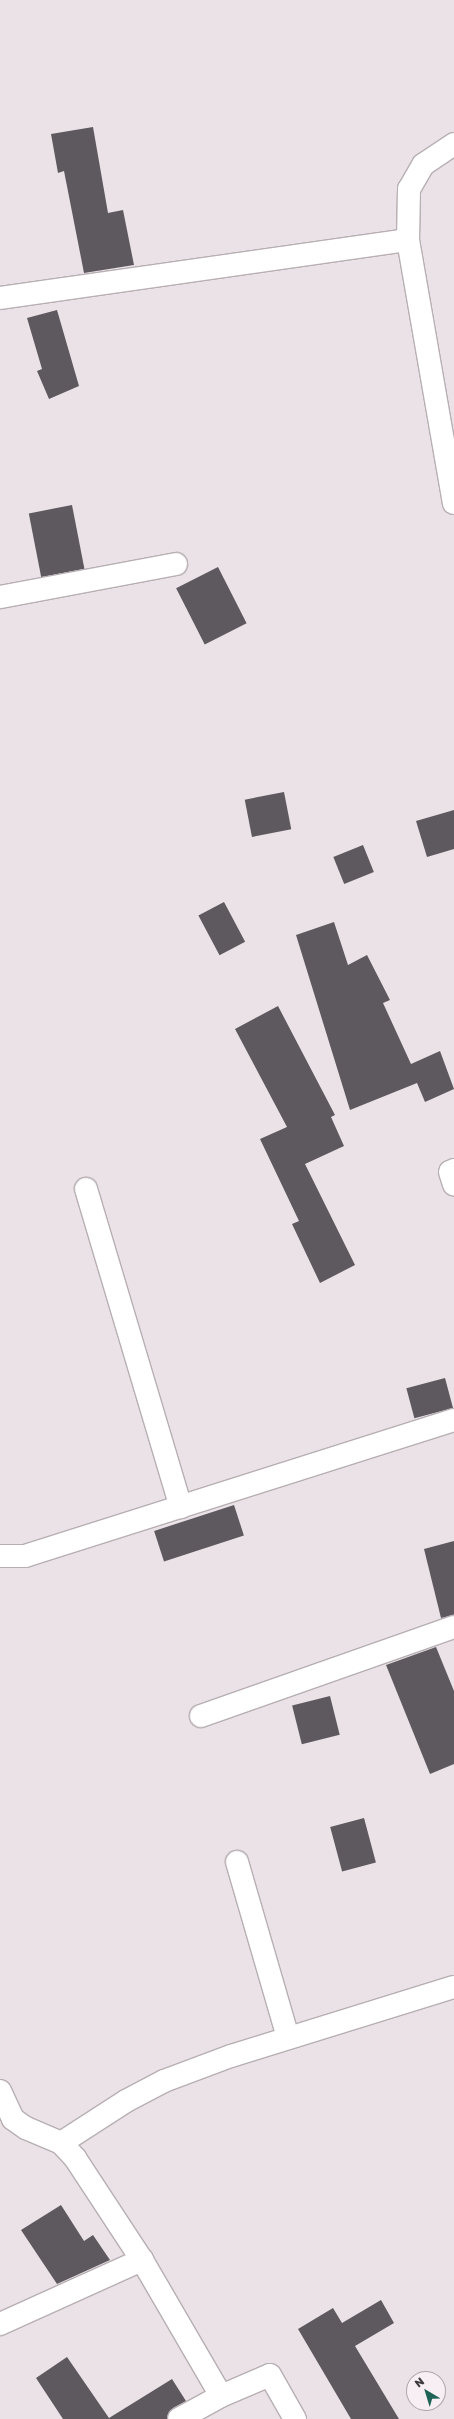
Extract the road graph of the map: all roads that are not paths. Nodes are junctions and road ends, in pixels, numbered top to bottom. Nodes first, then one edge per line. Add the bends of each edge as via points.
1 (454, 144) edge
2 (408, 240) junction
3 (0, 298) edge
4 (454, 503) edge
5 (176, 564) dead end
6 (0, 597) edge
7 (454, 1170) edge
8 (454, 1184) edge
9 (86, 1189) dead end
10 (454, 1420) edge
11 (181, 1507) junction
12 (0, 1556) edge
13 (454, 1626) edge
14 (201, 1716) dead end
15 (237, 1862) dead end
16 (454, 1987) edge
17 (288, 2038) junction
18 (0, 2090) edge
19 (62, 2143) junction
20 (142, 2260) junction
21 (0, 2324) edge
22 (221, 2396) junction
23 (179, 2419) edge
24 (295, 2419) edge

1 - 2 street via 423,165 408,189
2 - 3 street
2 - 4 street
5 - 6 street
7 - 8 street via 450,1172
9 - 11 street
10 - 11 street
11 - 12 street via 25,1556
13 - 14 street
15 - 17 street
16 - 17 street
17 - 19 street via 164,2081 126,2101
18 - 19 street via 13,2119 26,2128
19 - 20 street via 75,2158
20 - 21 street
20 - 22 street
22 - 23 street
22 - 24 street via 270,2375

